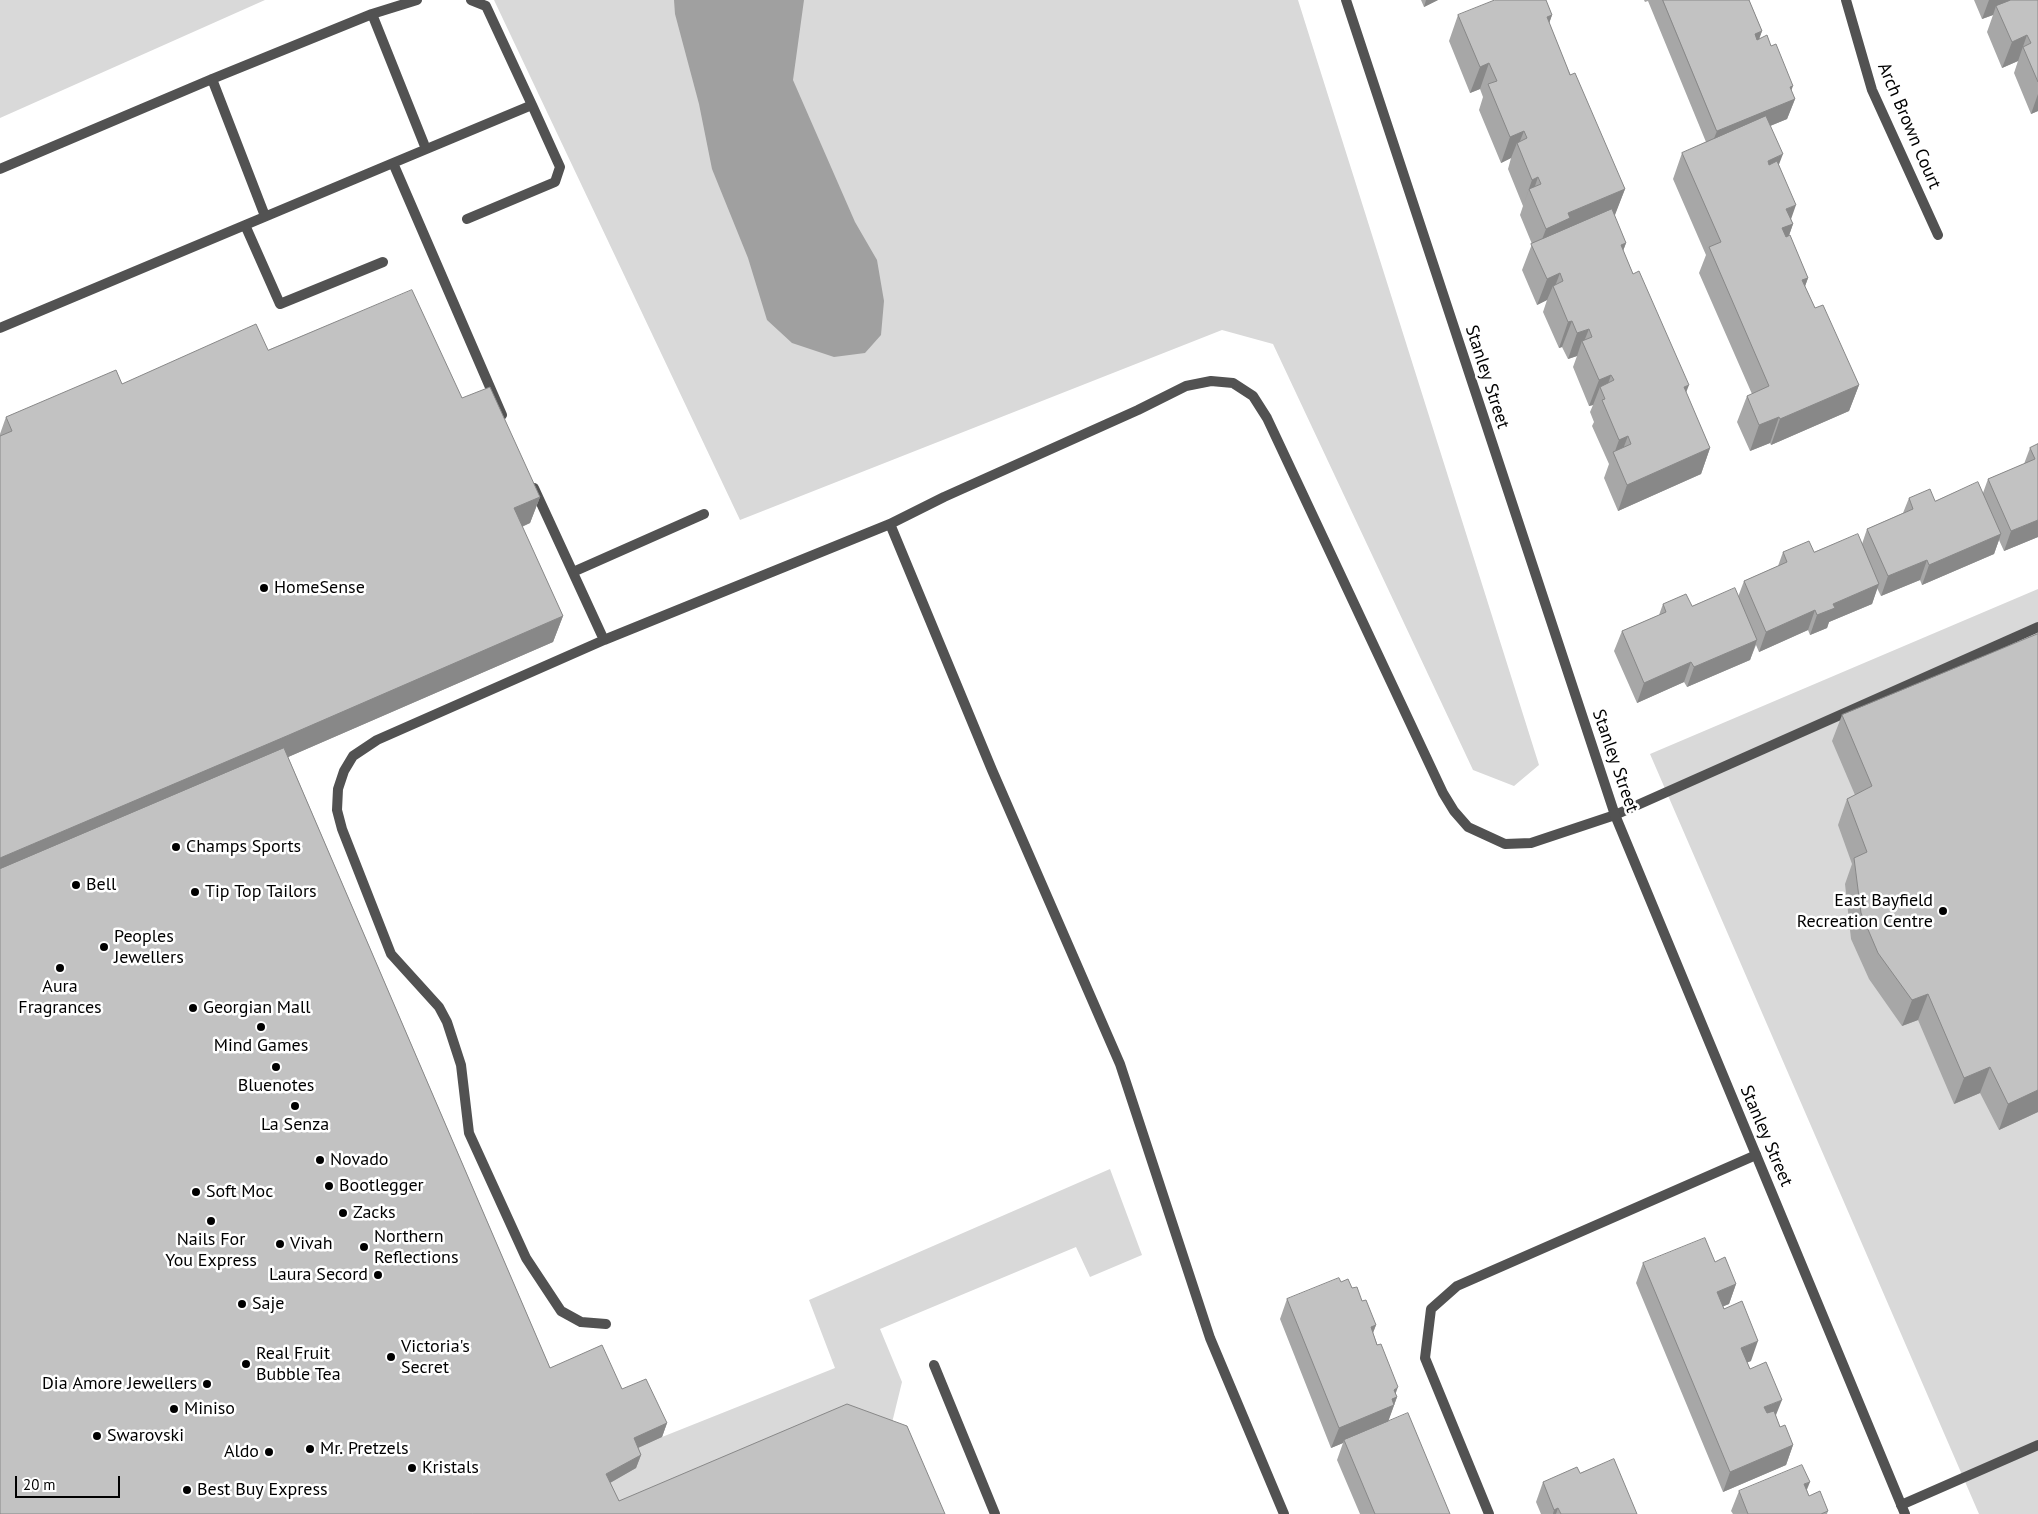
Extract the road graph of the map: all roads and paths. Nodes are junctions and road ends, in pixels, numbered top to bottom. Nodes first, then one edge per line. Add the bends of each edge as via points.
1 (416, 0) edge
2 (472, 0) edge
3 (1346, 0) edge
4 (1846, 0) edge
5 (372, 14) junction
6 (212, 79) junction
7 (532, 105) junction
8 (426, 149) junction
9 (393, 162) junction
10 (0, 169) edge
11 (265, 216) junction
12 (467, 219) dead end
13 (245, 225) junction
14 (1938, 235) dead end
15 (383, 262) dead end
16 (0, 328) edge
17 (506, 423) edge
18 (529, 476) edge
19 (704, 514) dead end
20 (890, 524) junction
21 (573, 572) junction
22 (2038, 627) edge
23 (604, 640) junction
24 (1615, 815) junction
25 (1756, 1155) junction
26 (606, 1324) dead end
27 (934, 1365) dead end
28 (2038, 1445) edge
29 (1903, 1510) edge
30 (996, 1514) edge
31 (1284, 1514) edge
32 (1489, 1514) edge

1 - 5 street
2 - 7 street via 486,6
3 - 24 street, Stanley Street
4 - 14 street, Arch Brown Court via 1872,90
5 - 6 street
5 - 8 street
6 - 10 street
6 - 11 street
7 - 8 street
7 - 12 street via 560,167 555,182
8 - 9 street
9 - 11 street
9 - 17 street
11 - 13 street
13 - 15 street via 280,304
13 - 16 street
18 - 21 street
19 - 21 street
20 - 23 street
20 - 24 street via 1186,386 1211,381 1234,383 1253,396 1267,418 1443,793 1463,822 1505,844 1531,844
20 - 31 street via 988,761 1120,1064 1210,1338
21 - 23 street
22 - 24 street
23 - 26 street via 377,740 353,756 338,789 337,810 391,954 439,1007 447,1022 461,1065 469,1133 526,1258 561,1311 582,1322
24 - 25 street, Stanley Street
25 - 29 street, Stanley Street
25 - 32 street via 1457,1286 1431,1310 1425,1358
27 - 30 street
28 - 29 street

